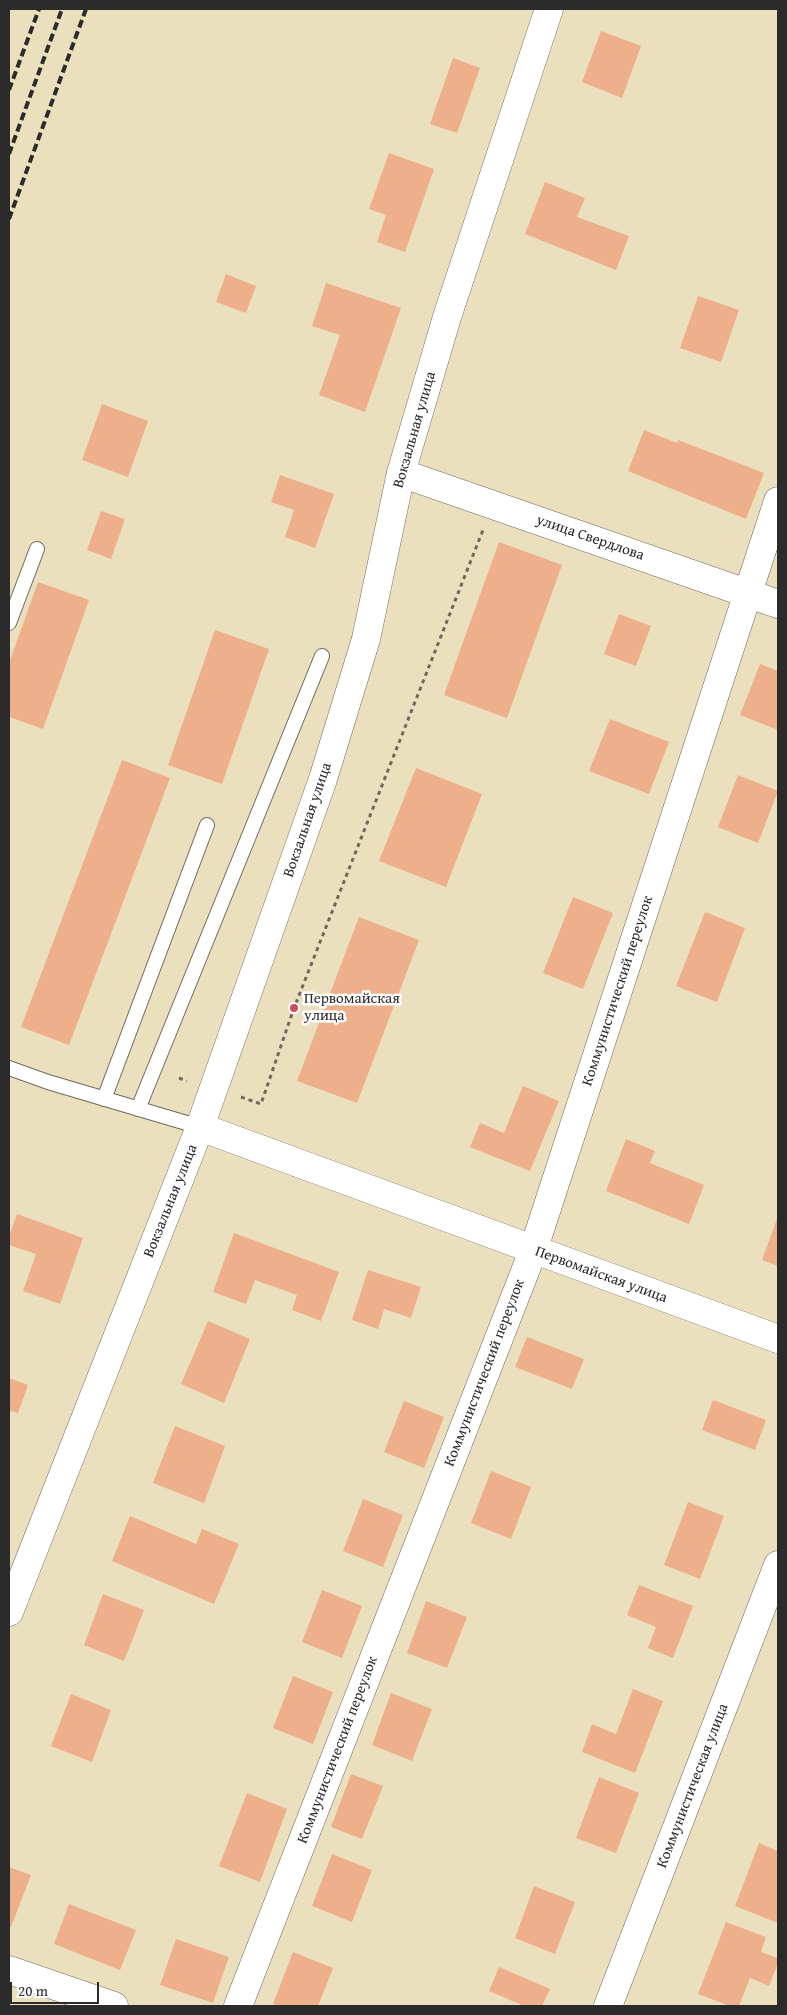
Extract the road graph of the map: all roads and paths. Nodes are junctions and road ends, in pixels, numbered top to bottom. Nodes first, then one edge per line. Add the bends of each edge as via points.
1 (549, 9) edge
2 (401, 473) junction
3 (778, 501) edge
4 (483, 530) dead end
5 (37, 549) dead end
6 (749, 593) junction
7 (778, 604) edge
8 (9, 623) edge
9 (322, 656) dead end
10 (207, 826) dead end
11 (9, 1068) edge
12 (179, 1078) dead end
13 (214, 1089) junction
14 (104, 1099) junction
15 (138, 1109) junction
16 (200, 1127) junction
17 (533, 1251) junction
18 (778, 1339) edge
19 (778, 1566) edge
20 (9, 1612) edge
21 (9, 1970) edge
22 (114, 2006) edge
23 (238, 2006) edge
24 (608, 2006) edge

1 - 2 street, Вокзальная улица via 447,317
2 - 6 street, улица Свердлова
2 - 13 street, Вокзальная улица via 366,639 323,779
3 - 6 street, Коммунистический переулок
4 - 13 path via 294,1008 261,1104
5 - 8 lane
6 - 7 street, улица Свердлова
6 - 17 street, Коммунистический переулок
9 - 15 lane
10 - 14 lane
11 - 14 lane
12 - 13 path
13 - 16 street, Вокзальная улица
14 - 15 lane
15 - 16 lane
16 - 17 street, Первомайская улица
16 - 20 street, Вокзальная улица
17 - 18 street, Первомайская улица
17 - 23 street, Коммунистический переулок
19 - 24 street, Коммунистическая улица
21 - 22 street

